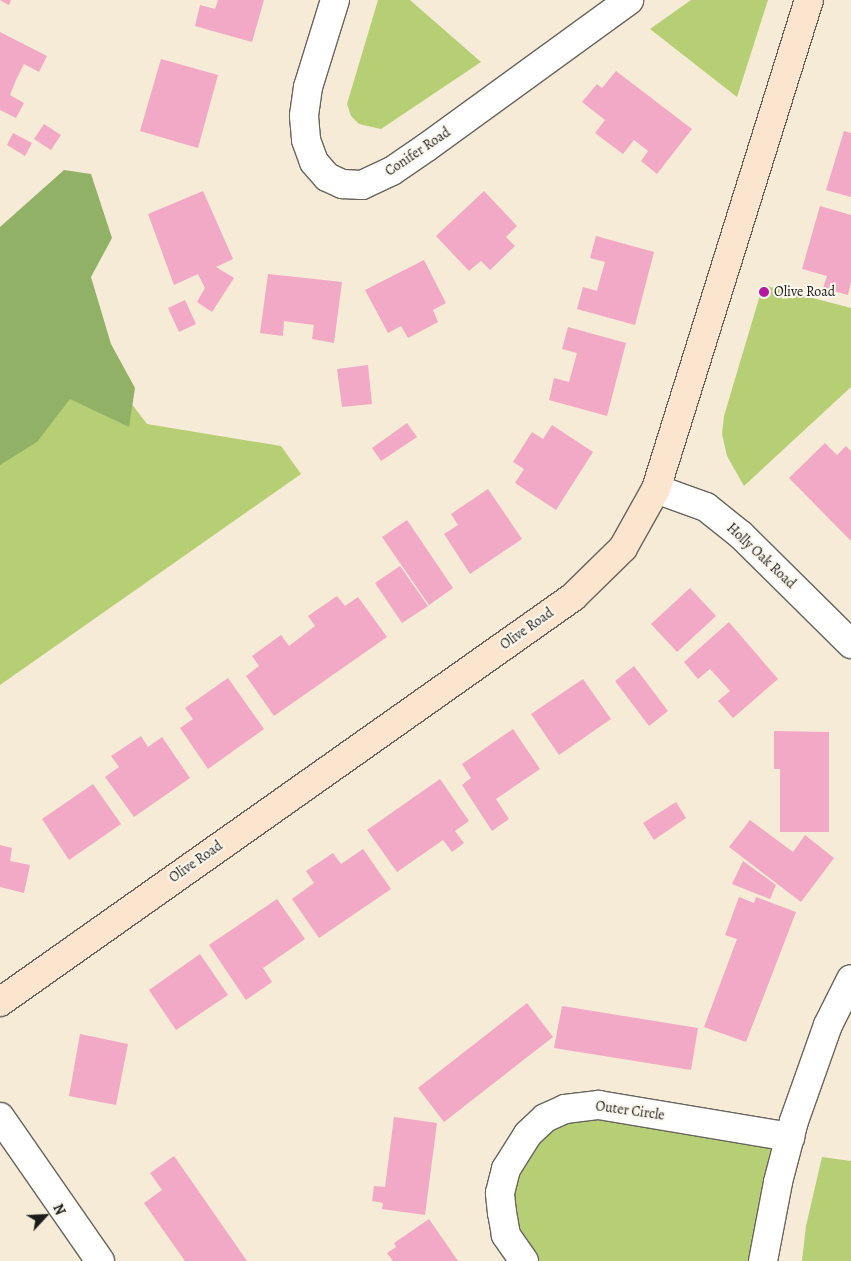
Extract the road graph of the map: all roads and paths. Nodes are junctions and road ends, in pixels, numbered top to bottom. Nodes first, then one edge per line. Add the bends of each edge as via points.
1 (335, 0) edge
2 (629, 0) edge
3 (809, 0) edge
4 (656, 489) junction
5 (851, 644) edge
6 (851, 979) edge
7 (0, 1002) edge
8 (0, 1117) edge
9 (790, 1137) junction
10 (100, 1261) edge
11 (524, 1261) edge
12 (763, 1261) edge

1 - 2 street, Conifer Road via 308,88 304,116 306,140 314,162 327,177 342,184 362,185 392,171 427,147
3 - 4 street, Olive Road
4 - 5 street, Holly Oak Road via 706,507 741,534
4 - 7 street, Olive Road via 623,548 573,597
6 - 9 street via 828,1025
8 - 10 street
9 - 11 street, Outer Circle via 600,1105 566,1109 546,1118 528,1134 506,1169 500,1193 506,1235
9 - 12 street

